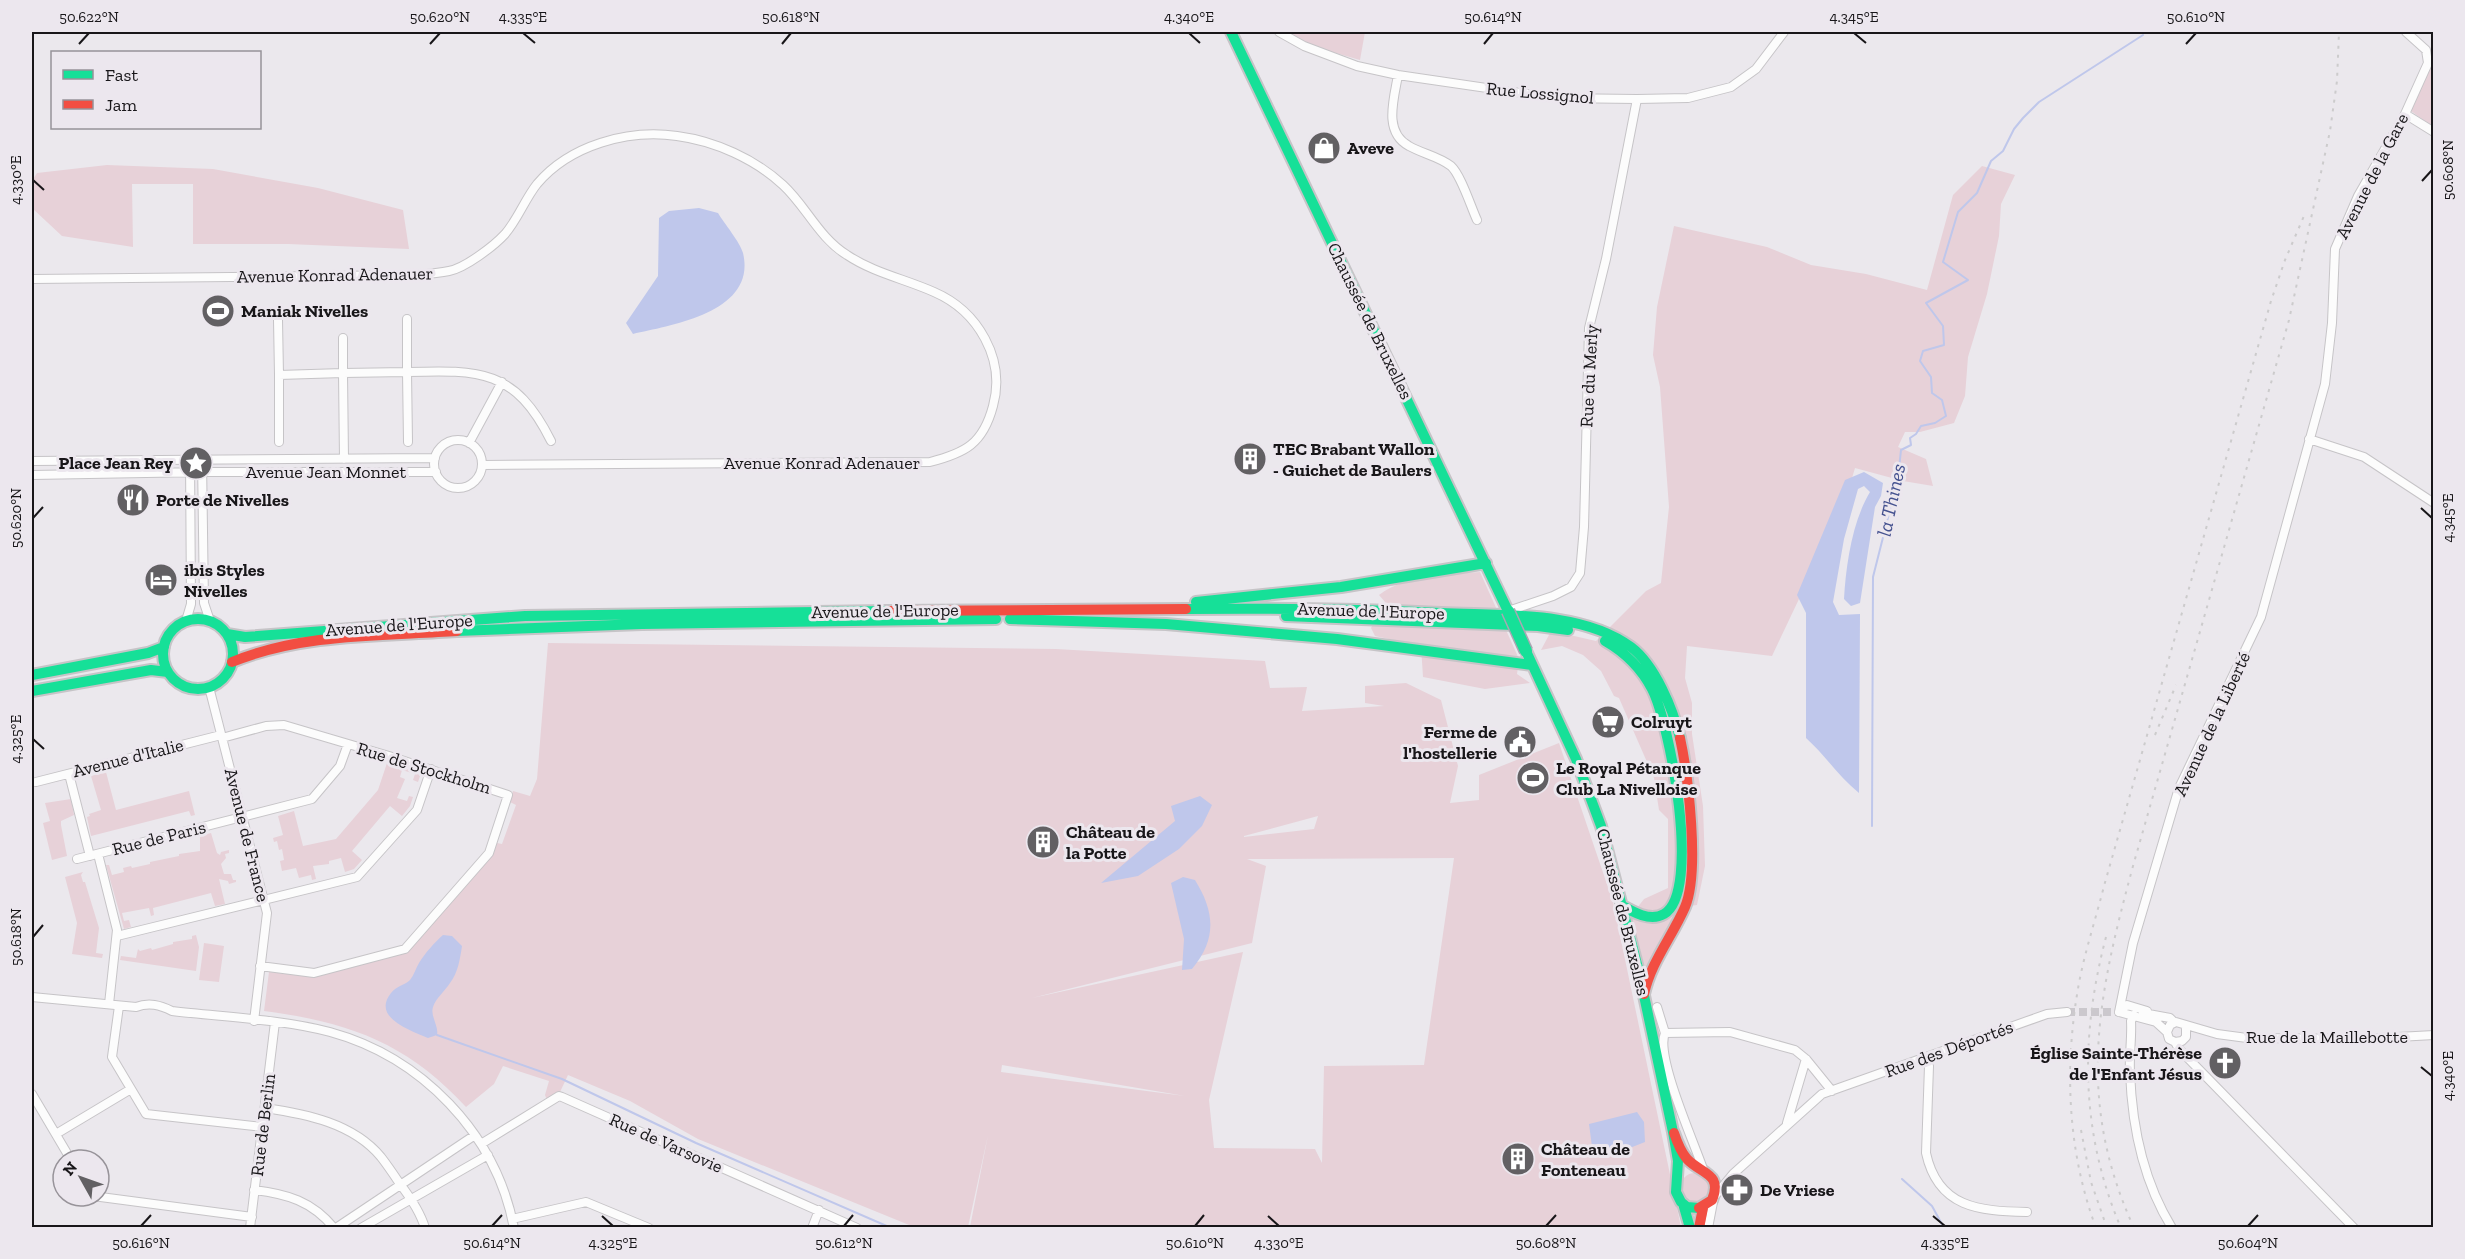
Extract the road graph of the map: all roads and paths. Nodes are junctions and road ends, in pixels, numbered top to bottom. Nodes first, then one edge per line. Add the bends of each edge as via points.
1 (1231, 32) edge
2 (1279, 32) edge
3 (1784, 32) edge
4 (2406, 32) edge
5 (2431, 56) edge
6 (1398, 75) junction
7 (1637, 99) junction
8 (2405, 114) junction
9 (2433, 132) edge
10 (1478, 220) dead end
11 (32, 279) edge
12 (407, 319) dead end
13 (278, 320) dead end
14 (343, 338) dead end
15 (407, 372) junction
16 (344, 373) junction
17 (279, 375) junction
18 (502, 382) junction
19 (2310, 439) junction
20 (550, 441) dead end
21 (279, 442) dead end
22 (408, 442) dead end
23 (469, 443) junction
24 (435, 458) junction
25 (190, 459) junction
26 (202, 459) junction
27 (344, 459) junction
28 (32, 461) edge
29 (482, 465) junction
30 (190, 472) junction
31 (203, 472) junction
32 (436, 472) junction
33 (32, 475) edge
34 (2433, 503) edge
35 (1486, 563) junction
36 (1094, 610) junction
37 (1508, 611) junction
38 (1010, 619) junction
39 (186, 621) junction
40 (210, 621) junction
41 (1541, 622) junction
42 (227, 634) junction
43 (164, 648) junction
44 (232, 662) junction
45 (1533, 665) junction
46 (168, 672) junction
47 (32, 675) edge
48 (209, 687) junction
49 (32, 691) edge
50 (222, 737) junction
51 (348, 744) junction
52 (431, 769) junction
53 (69, 774) junction
54 (36, 782) dead end
55 (242, 817) junction
56 (94, 855) junction
57 (77, 859) dead end
58 (264, 901) junction
59 (1621, 905) junction
60 (117, 936) junction
61 (260, 966) junction
62 (1644, 994) junction
63 (32, 997) edge
64 (109, 1004) junction
65 (119, 1006) junction
66 (2067, 1012) tunnel mouth
67 (2119, 1012) junction
68 (2134, 1015) junction
69 (2157, 1015) junction
70 (1648, 1016) junction
71 (254, 1021) junction
72 (275, 1022) junction
73 (2174, 1022) junction
74 (2186, 1026) junction
75 (2167, 1032) junction
76 (1665, 1033) junction
77 (2433, 1035) edge
78 (2175, 1042) junction
79 (1927, 1057) junction
80 (1806, 1059) junction
81 (131, 1089) junction
82 (1832, 1091) junction
83 (32, 1094) edge
84 (265, 1108) junction
85 (1787, 1124) junction
86 (262, 1127) junction
87 (1674, 1133) junction
88 (56, 1134) junction
89 (476, 1135) junction
90 (481, 1144) junction
91 (64, 1148) edge
92 (488, 1155) junction
93 (1704, 1172) junction
94 (1733, 1174) junction
95 (1678, 1178) junction
96 (401, 1185) junction
97 (254, 1190) junction
98 (1714, 1197) junction
99 (111, 1198) edge
100 (411, 1199) junction
101 (1684, 1207) junction
102 (1703, 1208) junction
103 (819, 1210) junction
104 (2027, 1212) dead end
105 (252, 1217) junction
106 (513, 1223) edge
107 (250, 1227) edge
108 (335, 1227) edge
109 (361, 1227) edge
110 (425, 1227) edge
111 (649, 1227) edge
112 (812, 1227) edge
113 (857, 1227) edge
114 (1690, 1227) edge
115 (1699, 1227) edge
116 (1708, 1227) edge
117 (2172, 1227) edge
118 (2354, 1227) edge

1 - 35 main road, Chaussée de Bruxelles
2 - 6 street, Rue Lossignol via 1347,62
3 - 7 street, Rue Lossignol via 1756,69 1731,87 1688,98
4 - 5 street, Avenue de la Gare
5 - 8 street, Avenue de la Gare
6 - 7 street, Rue Lossignol via 1555,98
6 - 10 street via 1392,106 1393,129 1407,146 1453,168
7 - 37 street, Rue du Merly via 1589,328 1580,573 1571,587 1562,592
8 - 9 street
8 - 19 street, Avenue de la Gare via 2358,196 2335,249 2325,384
11 - 29 street, Avenue Konrad Adenauer via 417,275 452,271 505,234 537,184 580,150 612,139 676,135 714,144 751,161 783,185 823,235 844,254 868,268 936,292 967,314 993,354 996,392 982,433 972,446 930,462
12 - 15 street
13 - 17 street
14 - 16 street
15 - 16 street
15 - 18 street via 476,372
15 - 22 street
16 - 17 street
16 - 27 street
17 - 21 street
18 - 20 street via 538,416
18 - 23 street
19 - 34 street via 2364,457
19 - 67 street, Avenue de la Liberté via 2261,617 2179,788 2133,943
23 - 24 street via 451,441
23 - 29 street via 478,450
24 - 27 street, Avenue Jean Monnet
24 - 32 street
25 - 26 street
25 - 28 street
25 - 30 street
26 - 27 street, Avenue Jean Monnet
26 - 31 street
29 - 32 street via 476,480 462,488 446,484
30 - 31 street
30 - 33 street
30 - 39 street via 191,604
31 - 32 street, Avenue Jean Monnet
31 - 40 street via 204,603
35 - 36 main road via 1275,596
35 - 37 main road, Chaussée de Bruxelles
36 - 41 main road, Avenue de l'Europe via 1329,608
36 - 42 main road, Avenue de l'Europe via 525,616 245,637
37 - 45 main road, Chaussée de Bruxelles, bridge
38 - 41 main road, Avenue de l'Europe via 1278,615
38 - 44 main road, Avenue de l'Europe via 512,628 311,642 247,654
38 - 45 main road via 1166,624 1326,638
39 - 40 main road
39 - 43 main road via 173,631
40 - 42 main road
41 - 59 main road via 1589,634 1628,657 1656,698 1666,729 1680,818 1677,898 1669,911 1657,917 1644,917
41 - 62 main road via 1592,627 1630,647 1663,690 1676,721 1690,809 1691,869 1686,905 1648,975
42 - 44 main road
43 - 46 main road
43 - 47 main road
44 - 48 main road via 228,673
45 - 59 main road, Chaussée de Bruxelles via 1594,800
46 - 48 main road via 193,689
46 - 49 main road via 151,670
48 - 50 street, Avenue de France
50 - 51 street, Rue de Stockholm via 284,725
50 - 53 street, Avenue d'Italie
50 - 55 street, Avenue de France
51 - 52 street, Rue de Stockholm
51 - 55 street, Rue de Paris via 340,766 312,799
52 - 58 street via 417,810 360,875
52 - 61 street, Rue de Stockholm via 508,795 489,853 405,950 314,973
53 - 54 street, Avenue d'Italie
53 - 56 street
55 - 56 street, Rue de Paris
55 - 58 street, Avenue de France
56 - 57 street, Rue de Paris
56 - 60 street
58 - 60 street
58 - 61 street, Avenue de France via 267,913
59 - 62 main road, Chaussée de Bruxelles
60 - 64 street
61 - 71 street, Avenue de France
62 - 70 main road, Chaussée de Bruxelles
63 - 64 street
64 - 65 street
65 - 71 street via 162,1006 172,1011
65 - 81 street via 112,1057
66 - 79 street, Rue des Déportés via 2047,1014
67 - 68 street
67 - 69 street via 2127,1005
68 - 69 street
68 - 75 street via 2150,1019
68 - 117 street via 2130,1073 2136,1130 2151,1187
69 - 73 street
70 - 76 street via 1657,1007
70 - 87 main road, Chaussée de Bruxelles
71 - 72 street
72 - 84 street, Rue de Berlin
72 - 89 street via 351,1038 391,1057 438,1092
73 - 74 street
73 - 75 street
74 - 77 street, Rue de la Maillebotte via 2247,1038 2361,1040
74 - 78 street via 2187,1037
75 - 78 street
76 - 80 street via 1730,1032 1796,1050
76 - 93 street via 1665,1062
78 - 118 street
79 - 82 street, Rue des Déportés
79 - 104 street via 1926,1153 1936,1181 1949,1195 1977,1209
80 - 82 street
80 - 85 street
81 - 86 street via 146,1114
81 - 88 street
82 - 85 street, Rue des Déportés via 1822,1094
83 - 88 street
84 - 86 street, Rue de Berlin
84 - 96 street via 316,1118 346,1131 380,1156
85 - 94 street, Rue des Déportés
86 - 97 street, Rue de Berlin
87 - 93 main road via 1687,1158
87 - 95 main road
88 - 91 street
89 - 90 street
89 - 96 street
90 - 92 street
90 - 103 street, Rue de Varsovie via 559,1096
92 - 100 street
92 - 106 street
93 - 94 street
93 - 95 main road via 1685,1171
93 - 98 main road via 1715,1185
94 - 98 street, Rue des Déportés
95 - 101 main road via 1675,1190
96 - 100 street
96 - 108 street
97 - 105 street, Rue de Berlin
97 - 108 street via 295,1198
98 - 102 main road
98 - 116 street
99 - 105 street
100 - 109 street
100 - 110 street
101 - 102 main road
101 - 114 main road
102 - 115 main road
103 - 112 street
103 - 113 street, Rue de Varsovie
105 - 107 street, Rue de Berlin
106 - 111 street via 586,1202

